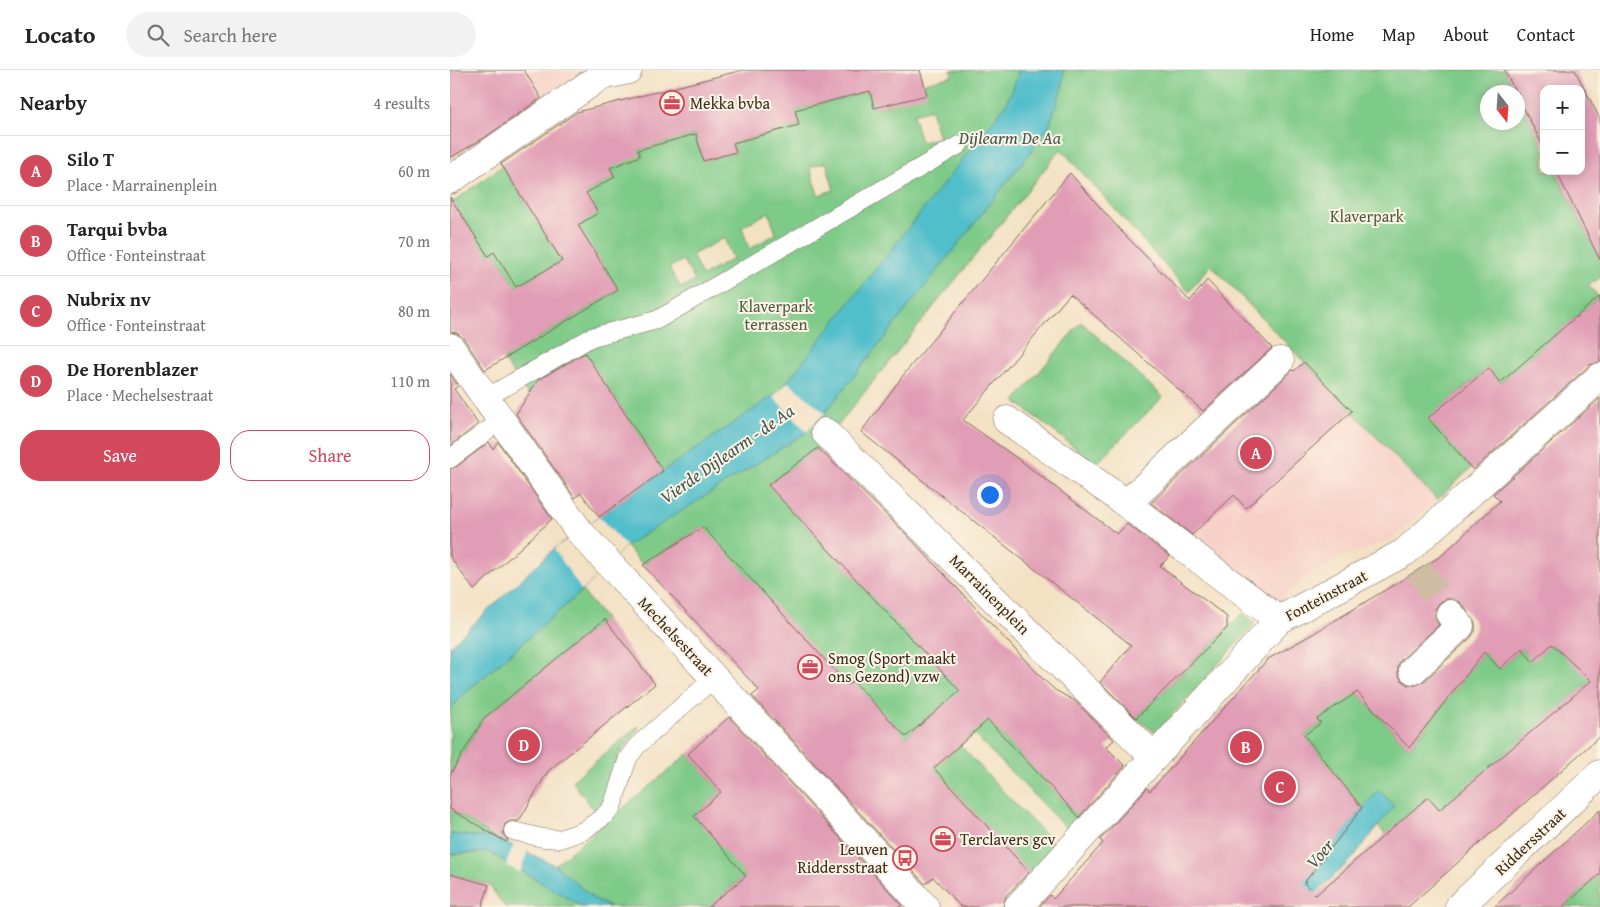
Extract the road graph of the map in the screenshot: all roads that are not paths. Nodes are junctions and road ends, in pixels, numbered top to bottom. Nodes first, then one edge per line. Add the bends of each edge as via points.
1 (628, 70) edge
2 (959, 145) dead end
3 (450, 180) edge
4 (450, 347) edge
5 (1280, 361) dead end
6 (1600, 377) edge
7 (486, 398) junction
8 (1007, 420) dead end
9 (488, 430) dead end
10 (825, 432) dead end
11 (450, 458) edge
12 (1126, 504) junction
13 (1450, 614) tunnel mouth
14 (1279, 620) junction
15 (1413, 670) dead end
16 (714, 678) junction
17 (1154, 757) junction
18 (1600, 774) edge
19 (513, 831) dead end
20 (925, 907) edge
21 (1018, 907) edge
22 (1459, 907) edge

1 - 3 street via 601,76
2 - 7 lane via 657,320 592,336
4 - 7 street, Mechelsestraat
5 - 12 street
6 - 14 street, Fonteinstraat via 1412,561
7 - 16 street, Mechelsestraat via 579,531
8 - 12 street
9 - 11 lane
10 - 17 street, Marrainenplein
12 - 14 street
13 - 15 street via 1460,626
14 - 17 street, Fonteinstraat
16 - 19 lane via 637,746 628,758 612,806 603,817 583,832 560,839
16 - 20 street, Mechelsestraat
17 - 21 street, Fonteinstraat
18 - 22 street, Riddersstraat

